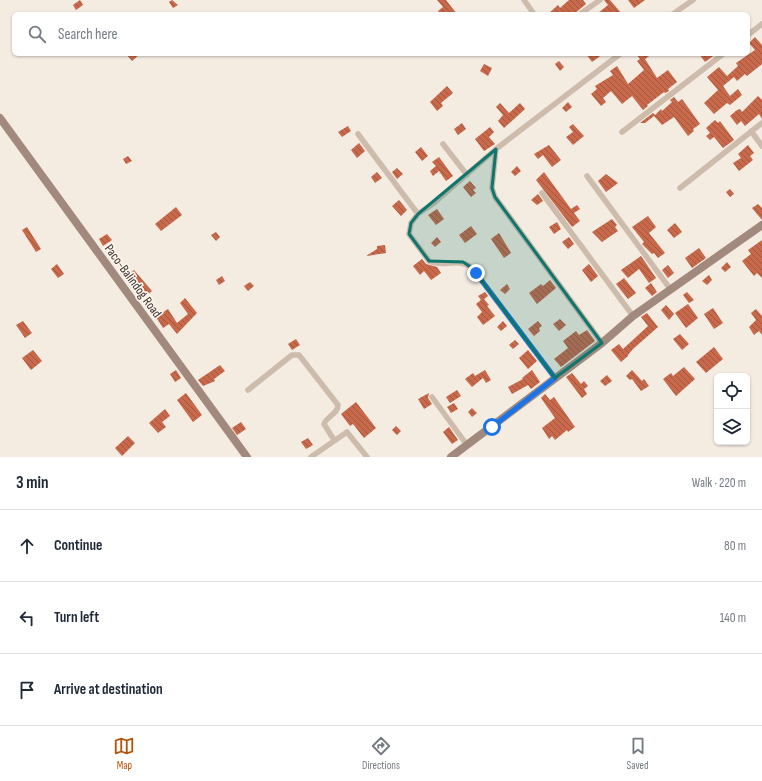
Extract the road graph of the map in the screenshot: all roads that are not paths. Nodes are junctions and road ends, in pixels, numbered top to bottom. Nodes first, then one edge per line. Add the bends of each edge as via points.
1 (524, 0) edge
2 (600, 0) edge
3 (693, 0) edge
4 (533, 12) edge
5 (583, 12) edge
6 (676, 12) edge
7 (762, 24) edge
8 (750, 33) edge
9 (617, 56) edge
10 (720, 56) edge
11 (0, 118) edge
12 (762, 123) edge
13 (751, 131) junction
14 (622, 132) dead end
15 (358, 134) dead end
16 (443, 144) dead end
17 (762, 146) edge
18 (496, 149) junction
19 (467, 175) junction
20 (587, 176) dead end
21 (680, 188) dead end
22 (542, 193) dead end
23 (418, 214) junction
24 (761, 228) edge
25 (671, 290) junction
26 (633, 316) junction
27 (602, 343) junction
28 (555, 378) junction
29 (248, 390) dead end
30 (432, 397) dead end
31 (334, 440) junction
32 (467, 445) junction
33 (247, 457) edge
34 (311, 457) edge
35 (367, 457) edge
36 (451, 457) edge

1 - 4 street
2 - 5 street
3 - 6 street
7 - 8 street
9 - 18 street
10 - 14 street
11 - 33 street, Paco-Balindog Road
12 - 13 street
13 - 17 street
13 - 21 street
15 - 23 street
16 - 19 street
18 - 19 street
18 - 27 street via 492,188 495,197
19 - 23 street
20 - 25 street
22 - 26 street
23 - 28 street via 411,223 409,234 425,257 433,263 463,262 472,268
24 - 25 street
25 - 26 street
26 - 27 street
27 - 28 street
28 - 32 street
29 - 31 street via 292,356 299,355 338,405 324,424
30 - 32 street
31 - 34 street
31 - 35 street via 347,432
32 - 36 street

